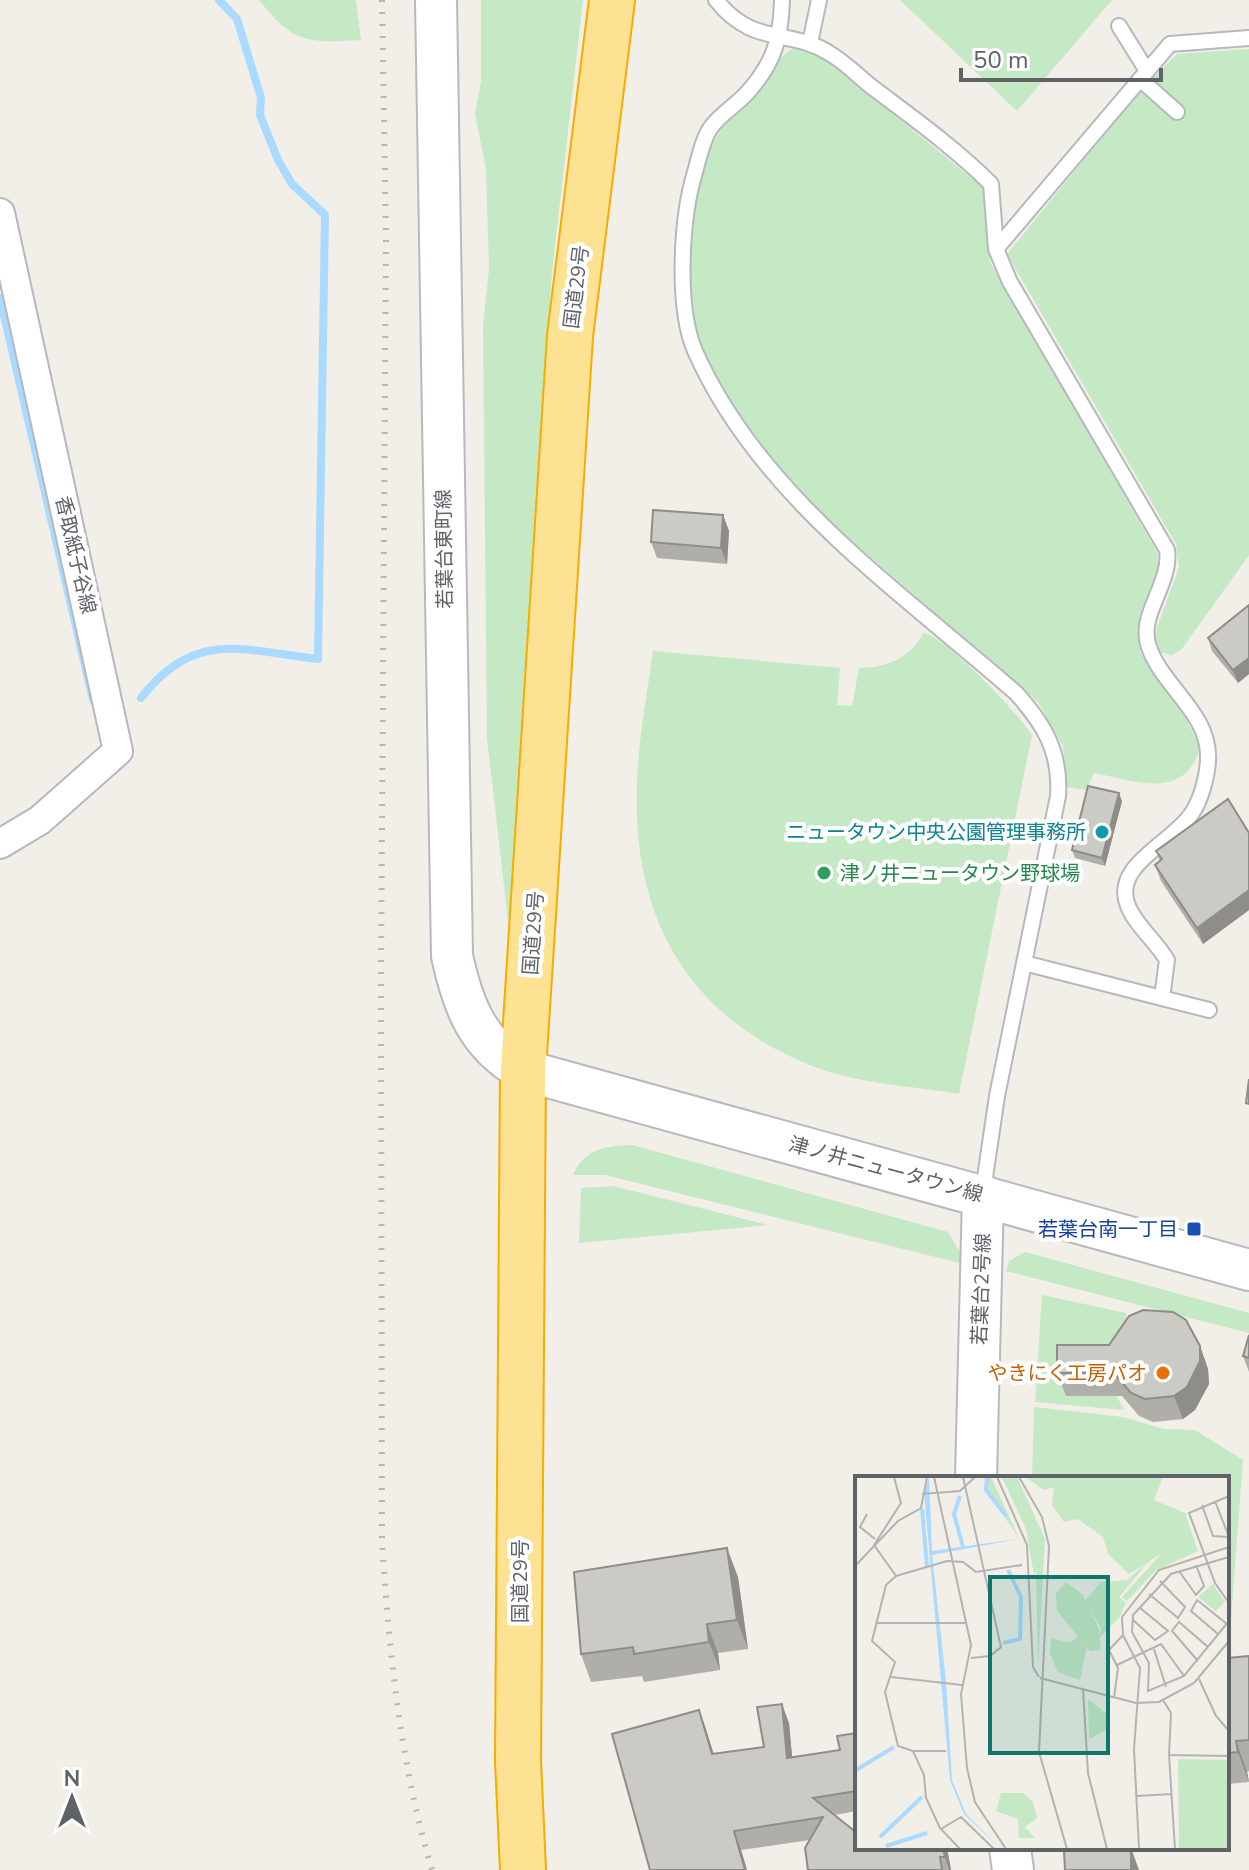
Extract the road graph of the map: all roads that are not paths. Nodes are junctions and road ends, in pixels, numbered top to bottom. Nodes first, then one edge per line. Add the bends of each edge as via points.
1 (436, 0) edge
2 (612, 0) edge
3 (716, 0) edge
4 (782, 0) edge
5 (819, 0) edge
6 (1119, 26) dead end
7 (1249, 38) edge
8 (781, 39) junction
9 (810, 43) junction
10 (1144, 75) junction
11 (1177, 112) dead end
12 (0, 213) edge
13 (996, 249) junction
14 (0, 844) edge
15 (1024, 963) junction
16 (1162, 998) junction
17 (1209, 1010) dead end
18 (523, 1070) junction
19 (983, 1195) junction
20 (1249, 1270) edge
21 (976, 1476) edge
22 (1010, 1850) edge
23 (523, 1870) edge
24 (1013, 1870) edge

1 - 18 main road, 若葉台東町線 via 452,956 461,998 477,1031 500,1057
2 - 18 highway, 国道29号 via 570,336
3 - 8 lane via 728,15
4 - 8 lane
5 - 9 lane
6 - 10 lane
7 - 10 lane via 1170,44
8 - 9 lane
8 - 15 lane via 747,93 710,128 694,175 680,278 694,349 729,413 803,507 1016,693 1052,742 1060,776 1058,796
9 - 13 lane via 931,131 991,184
10 - 11 lane
10 - 13 lane
12 - 14 street, 香取紙子谷線 via 118,751 40,820
13 - 16 lane via 1010,282 1167,550 1169,562 1147,643 1195,714 1208,760 1194,811 1129,872 1124,885 1127,905 1167,960
15 - 16 lane
15 - 19 lane via 987,1149
16 - 17 lane
18 - 19 main road, 津ノ井ニュータウン線
18 - 23 highway, 国道29号 via 518,1761
19 - 20 main road, 津ノ井ニュータウン線
19 - 21 main road, 若葉台2号線
22 - 24 main road

